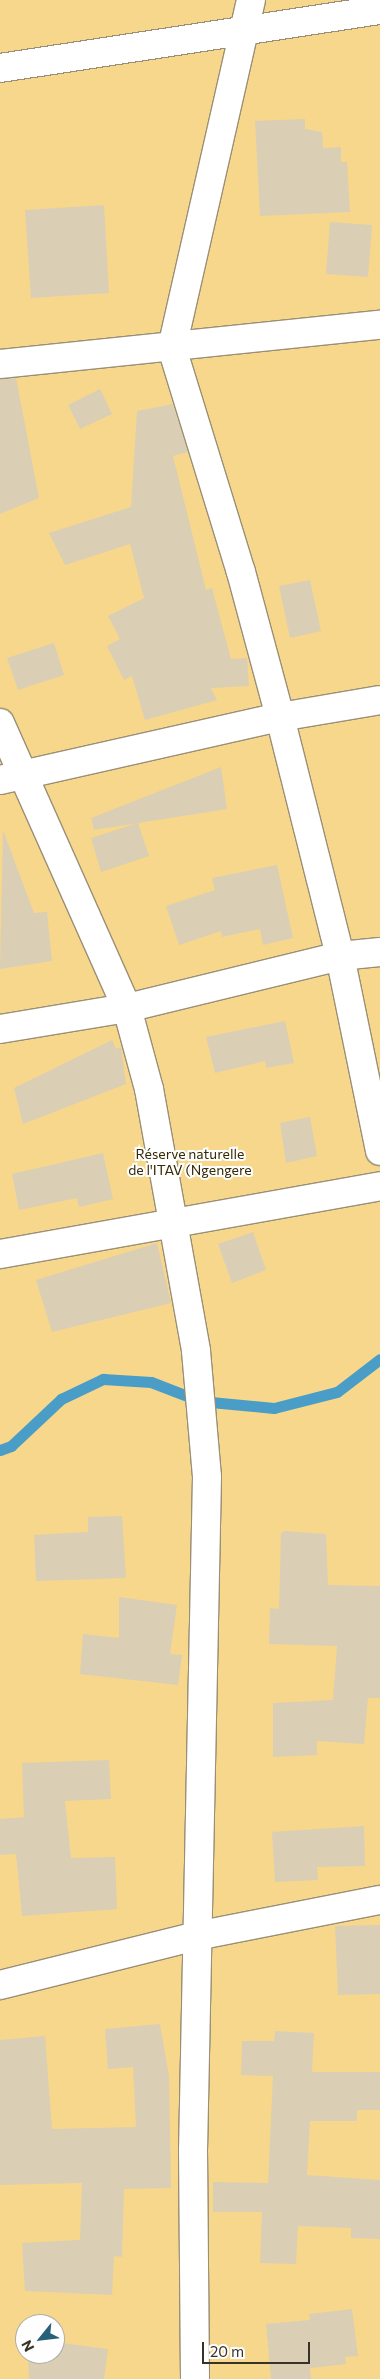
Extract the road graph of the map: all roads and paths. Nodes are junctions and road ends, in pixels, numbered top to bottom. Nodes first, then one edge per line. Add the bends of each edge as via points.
1 (251, 0) edge
2 (380, 10) edge
3 (0, 68) edge
4 (380, 325) edge
5 (172, 348) junction
6 (0, 364) edge
7 (380, 700) edge
8 (280, 717) junction
9 (0, 723) edge
10 (12, 778) edge
11 (380, 952) edge
12 (340, 956) junction
13 (127, 1008) junction
14 (0, 1028) edge
15 (380, 1151) edge
16 (380, 1186) edge
17 (174, 1225) junction
18 (0, 1254) edge
19 (380, 1900) edge
20 (196, 1936) junction
21 (0, 1985) edge
22 (195, 2379) edge

1 - 5 street
2 - 3 street
4 - 5 street
5 - 6 street
5 - 8 street via 241,572
7 - 8 street
8 - 10 street
8 - 12 street
9 - 10 street
10 - 13 street
11 - 12 street
12 - 13 street
12 - 15 street
13 - 14 street
13 - 17 street via 149,1089
16 - 17 street
17 - 18 street
17 - 20 street via 196,1352 207,1477
19 - 20 street
20 - 21 street
20 - 22 street

